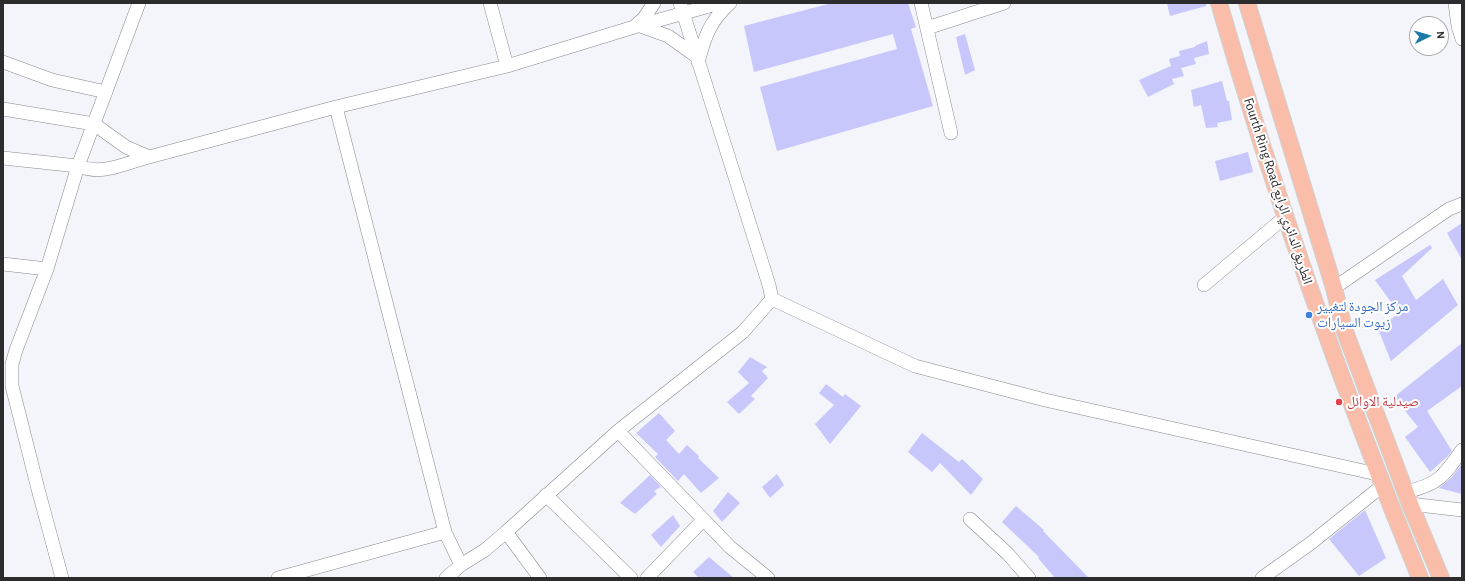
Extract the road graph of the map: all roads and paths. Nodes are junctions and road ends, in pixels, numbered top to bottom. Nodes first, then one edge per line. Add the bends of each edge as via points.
1 (138, 3) edge
2 (490, 3) edge
3 (654, 3) edge
4 (720, 3) edge
5 (730, 3) edge
6 (920, 3) edge
7 (1004, 3) edge
8 (1220, 3) edge
9 (1247, 3) edge
10 (1455, 3) edge
11 (1462, 7) edge
12 (681, 8) edge
13 (637, 26) junction
14 (927, 28) junction
15 (1462, 39) edge
16 (697, 59) junction
17 (3, 62) edge
18 (507, 66) junction
19 (106, 92) junction
20 (336, 108) junction
21 (3, 109) edge
22 (94, 124) junction
23 (951, 133) dead end
24 (149, 157) junction
25 (3, 158) edge
26 (78, 166) junction
27 (1462, 204) edge
28 (1285, 217) junction
29 (3, 264) edge
30 (47, 269) junction
31 (1204, 286) dead end
32 (1334, 288) junction
33 (772, 299) junction
34 (1344, 329) junction
35 (1326, 335) junction
36 (7, 363) edge
37 (618, 431) junction
38 (1462, 450) edge
39 (1380, 480) junction
40 (546, 495) junction
41 (1408, 498) junction
42 (1462, 510) edge
43 (970, 519) dead end
44 (703, 520) junction
45 (445, 532) junction
46 (506, 532) junction
47 (461, 565) junction
48 (62, 578) edge
49 (278, 578) edge
50 (446, 578) edge
51 (540, 578) edge
52 (631, 578) edge
53 (647, 578) edge
54 (768, 578) edge
55 (1029, 578) edge
56 (1262, 578) edge
57 (1420, 578) edge
58 (1441, 578) edge

1 - 19 street
2 - 18 street
3 - 13 street
4 - 12 street
5 - 16 street via 720,12 707,31
6 - 14 street
7 - 14 street
8 - 28 main road, Fourth Ring Road الطريق الدائري الرابع via 1242,84
9 - 32 main road, Fourth Ring Road الطريق الدائري الرابع
10 - 11 street
10 - 15 street
12 - 13 street
12 - 16 street
13 - 16 street via 656,30 668,36
13 - 18 street
14 - 23 street
16 - 33 street
17 - 19 street via 52,80
18 - 20 street
19 - 22 street
20 - 24 street
20 - 45 street
21 - 22 street
22 - 24 street via 126,147
22 - 26 street
24 - 26 street via 95,171
25 - 26 street
26 - 30 street
27 - 32 street via 1449,209
28 - 31 street
28 - 35 main road, Fourth Ring Road الطريق الدائري الرابع
29 - 30 street
30 - 36 street via 25,329
32 - 34 main road, Fourth Ring Road الطريق الدائري الرابع
33 - 37 street via 743,332
33 - 39 street via 915,366 1045,400
34 - 35 main road
34 - 41 main road, Fourth Ring Road الطريق الدائري الرابع
35 - 39 main road, Fourth Ring Road الطريق الدائري الرابع
36 - 48 street
37 - 40 street
37 - 44 street
38 - 41 street via 1437,481
39 - 56 street via 1311,542
39 - 57 main road, Fourth Ring Road الطريق الدائري الرابع
40 - 46 street
40 - 52 street
41 - 42 street
41 - 58 main road, Fourth Ring Road الطريق الدائري الرابع
43 - 55 street via 1008,554
44 - 53 street
44 - 54 street via 730,547
45 - 47 street
45 - 49 street
46 - 47 street via 485,550
46 - 51 street
47 - 50 street

